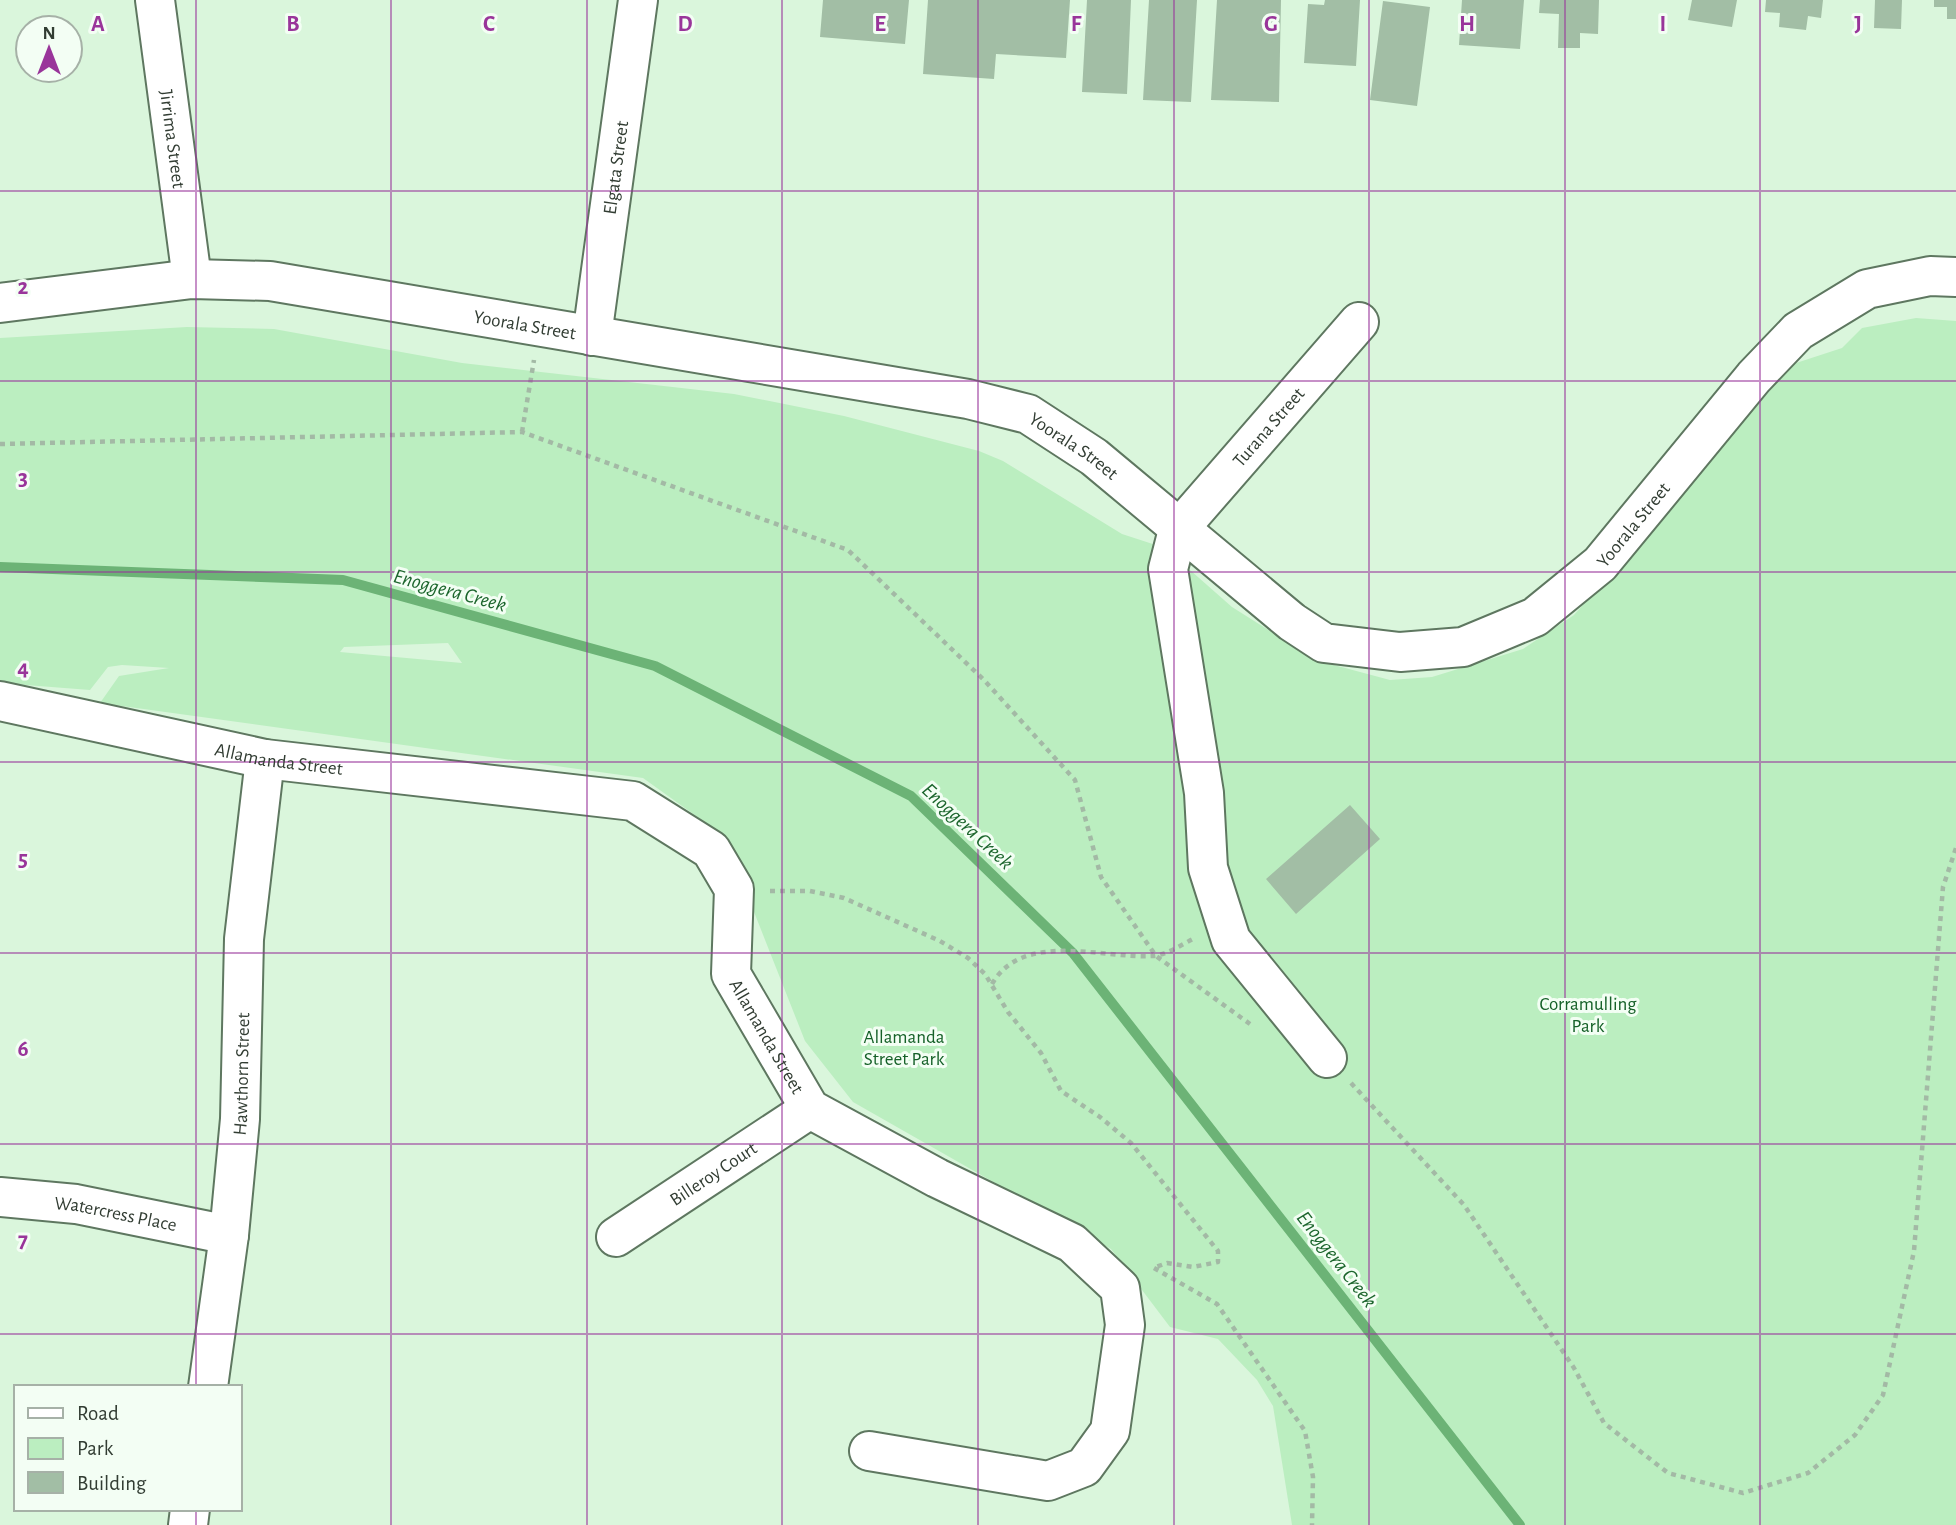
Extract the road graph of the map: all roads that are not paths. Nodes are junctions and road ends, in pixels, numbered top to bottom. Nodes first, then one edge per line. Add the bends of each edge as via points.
1 (155, 0) edge
2 (638, 0) edge
3 (1956, 278) edge
4 (192, 279) junction
5 (0, 303) edge
6 (1359, 322) dead end
7 (592, 336) junction
8 (1178, 530) junction
9 (0, 701) edge
10 (265, 759) junction
11 (1327, 1058) dead end
12 (810, 1109) junction
13 (0, 1197) edge
14 (229, 1236) junction
15 (616, 1237) dead end
16 (208, 1385) edge
17 (869, 1451) dead end

1 - 4 street, Jirrima Street
2 - 7 street, Elgata Street
3 - 8 street, Yoorala Street via 1930,276 1867,289 1798,331 1754,377 1600,564 1535,617 1463,647 1400,652 1324,643
4 - 5 street, Yoorala Street
4 - 7 street, Yoorala Street via 270,281
6 - 8 street, Turana Street
7 - 8 street, Yoorala Street via 968,399 1028,414 1094,457
8 - 11 street via 1168,569 1204,793 1208,868 1231,940
9 - 10 street, Allamanda Street
10 - 12 street, Allamanda Street via 633,801 711,850 734,889 731,974
10 - 14 street, Hawthorn Street via 244,939 240,1119
12 - 15 street, Billeroy Court
12 - 17 street, Allamanda Street via 937,1178 1072,1243 1120,1288 1125,1325 1110,1431 1084,1466 1048,1481
13 - 14 street, Watercress Place via 76,1203
14 - 16 street, Hawthorn Street

